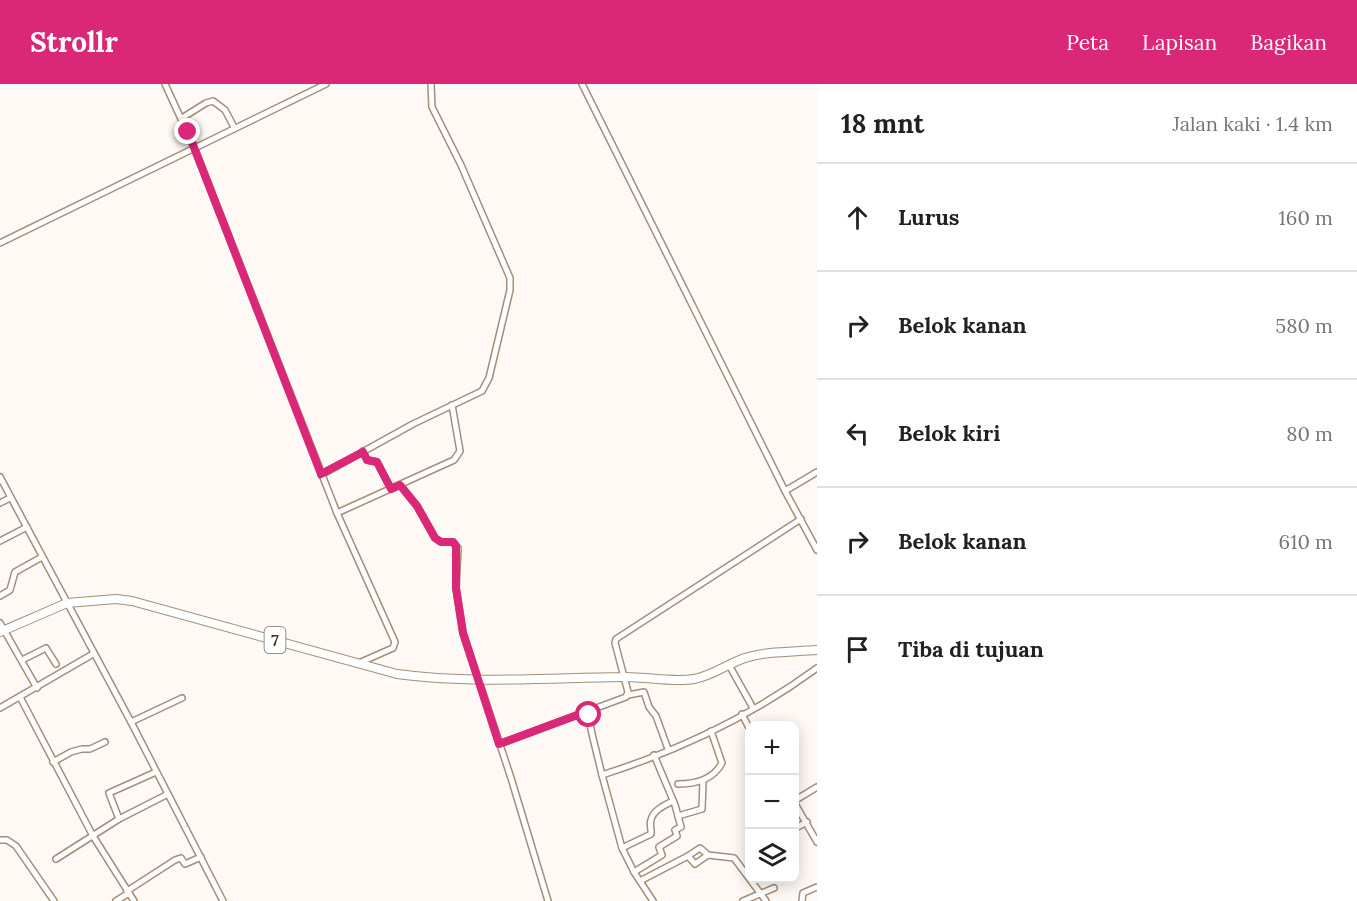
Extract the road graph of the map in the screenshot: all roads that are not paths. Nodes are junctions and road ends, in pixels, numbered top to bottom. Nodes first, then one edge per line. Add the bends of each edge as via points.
1 (165, 84) edge
2 (326, 84) edge
3 (431, 84) edge
4 (582, 84) edge
5 (182, 118) junction
6 (234, 128) junction
7 (194, 147) junction
8 (0, 243) edge
9 (452, 405) junction
10 (363, 452) junction
11 (817, 472) edge
12 (321, 474) junction
13 (0, 477) edge
14 (400, 485) junction
15 (391, 489) junction
16 (786, 491) junction
17 (10, 498) junction
18 (0, 503) edge
19 (337, 513) junction
20 (801, 519) junction
21 (27, 527) junction
22 (816, 531) edge
23 (809, 535) junction
24 (0, 541) edge
25 (817, 550) edge
26 (42, 556) junction
27 (0, 596) edge
28 (69, 603) junction
29 (1, 629) edge
30 (817, 650) edge
31 (93, 654) junction
32 (22, 660) junction
33 (56, 664) dead end
34 (357, 664) junction
35 (729, 665) junction
36 (817, 668) edge
37 (624, 677) junction
38 (481, 679) junction
39 (37, 688) junction
40 (628, 695) junction
41 (20, 697) junction
42 (182, 698) dead end
43 (0, 708) edge
44 (753, 708) junction
45 (588, 711) junction
46 (742, 714) junction
47 (746, 721) edge
48 (131, 722) junction
49 (711, 731) junction
50 (105, 742) dead end
51 (502, 743) junction
52 (668, 749) junction
53 (654, 755) junction
54 (53, 762) junction
55 (156, 772) junction
56 (602, 775) junction
57 (703, 781) junction
58 (678, 784) dead end
59 (817, 787) edge
60 (168, 794) junction
61 (799, 798) edge
62 (673, 801) junction
63 (799, 813) edge
64 (678, 816) junction
65 (119, 819) junction
66 (807, 822) junction
67 (799, 827) edge
68 (93, 836) junction
69 (0, 840) edge
70 (817, 842) edge
71 (622, 848) junction
72 (708, 855) junction
73 (688, 856) junction
74 (201, 857) junction
75 (56, 859) dead end
76 (745, 871) edge
77 (634, 872) junction
78 (640, 881) junction
79 (754, 883) edge
80 (817, 887) edge
81 (774, 888) dead end
82 (128, 892) junction
83 (761, 894) junction
84 (54, 901) edge
85 (116, 901) edge
86 (134, 901) edge
87 (223, 901) edge
88 (548, 901) edge
89 (653, 901) edge
90 (742, 901) edge
91 (766, 901) edge
92 (802, 901) edge

1 - 5 street
2 - 6 street
3 - 9 street via 432,107 510,278 486,386
4 - 16 street
5 - 6 street via 213,101 225,110
5 - 7 street
6 - 7 street
7 - 8 street
7 - 12 street
9 - 10 street
9 - 14 street via 460,451 457,457
10 - 12 street
10 - 15 street via 367,460 377,462
11 - 16 street
12 - 19 street
13 - 17 street
14 - 15 street
14 - 38 street via 435,538 453,542 458,548 457,602 463,633
15 - 19 street
16 - 20 street
17 - 18 street
17 - 21 street
19 - 34 street via 395,642 393,648
20 - 23 street
20 - 37 street via 616,639
21 - 24 street
21 - 26 street
22 - 23 street
23 - 25 street
26 - 27 street via 15,572 10,590
26 - 28 street
28 - 29 highway, 7
28 - 31 street
28 - 34 highway, 7 via 116,599 148,604
29 - 32 street
30 - 35 highway, 7 via 753,656
31 - 39 street
31 - 48 street
32 - 33 street via 46,648
32 - 39 street
34 - 38 highway, 7 via 398,674
35 - 37 highway, 7 via 695,679
35 - 44 street
36 - 44 street
37 - 38 highway, 7
37 - 40 street
38 - 51 street
39 - 41 street
40 - 45 street
40 - 52 street via 644,692
41 - 43 street
41 - 54 street
42 - 48 street
44 - 46 street
45 - 51 street
45 - 56 street
46 - 47 street
46 - 49 street
48 - 55 street
49 - 52 street
49 - 57 street via 722,765
50 - 54 street
51 - 88 street
52 - 53 street
53 - 56 street
53 - 62 street
54 - 68 street
55 - 60 street
55 - 65 street via 109,793
56 - 71 street
57 - 58 street
57 - 64 street via 702,809
59 - 61 street
60 - 65 street
60 - 74 street
62 - 64 street
62 - 71 street via 652,817 651,834
63 - 66 street
64 - 77 street via 681,827 675,830 677,836 659,847 662,855
65 - 68 street
66 - 67 street
66 - 70 street
68 - 75 street
68 - 82 street
69 - 84 street via 16,846
71 - 77 street
72 - 73 street via 699,848
72 - 73 street via 695,864
72 - 76 street via 734,858
73 - 78 street
74 - 82 street via 185,864 181,858 175,860
74 - 87 street
77 - 78 street
78 - 89 street
79 - 83 street
80 - 92 street via 804,893
81 - 83 street
82 - 85 street
82 - 86 street
83 - 90 street
83 - 91 street

